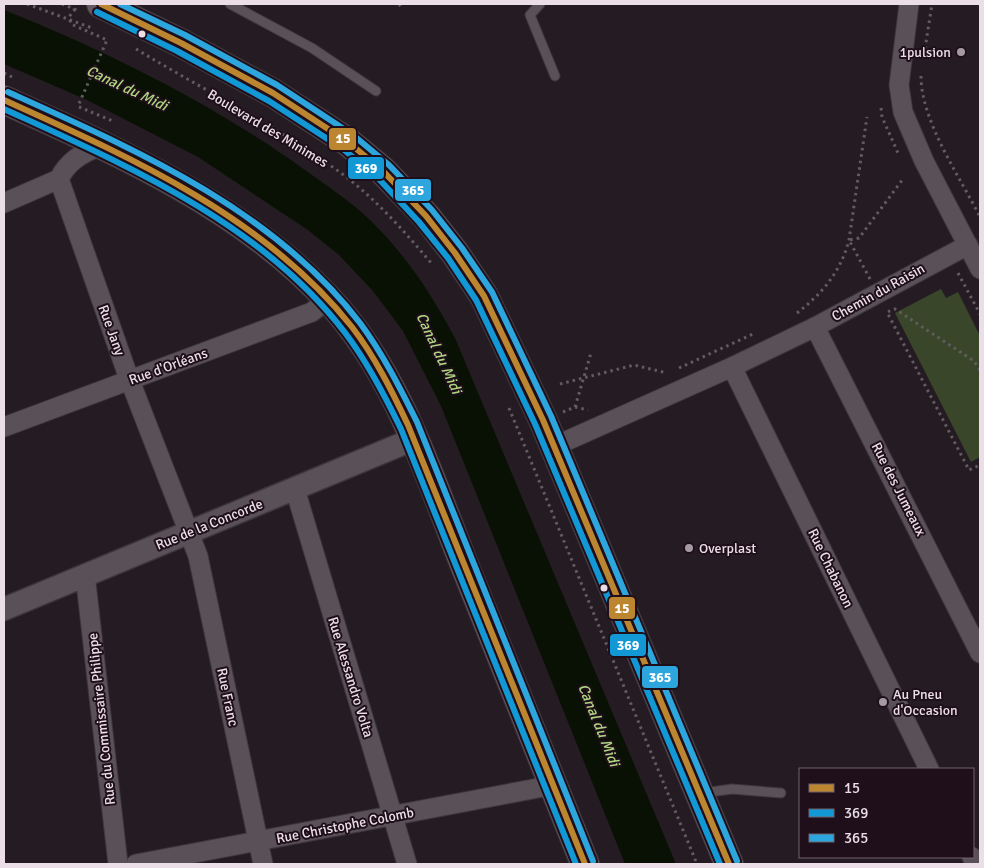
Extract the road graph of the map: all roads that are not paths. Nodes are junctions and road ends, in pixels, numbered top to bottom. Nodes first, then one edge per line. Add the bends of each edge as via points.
1 (230, 4) edge
2 (540, 4) edge
3 (910, 4) edge
4 (86, 8) edge
5 (555, 76) dead end
6 (376, 91) dead end
7 (4, 100) edge
8 (100, 146) junction
9 (59, 180) junction
10 (4, 203) edge
11 (968, 245) junction
12 (980, 269) edge
13 (328, 299) junction
14 (815, 327) junction
15 (732, 367) junction
16 (130, 380) junction
17 (4, 427) edge
18 (414, 439) junction
19 (555, 446) junction
20 (295, 489) junction
21 (188, 532) junction
22 (85, 574) junction
23 (4, 609) edge
24 (980, 653) edge
25 (929, 768) edge
26 (554, 785) junction
27 (781, 793) dead end
28 (700, 794) junction
29 (393, 815) junction
30 (258, 842) junction
31 (118, 864) edge
32 (136, 864) edge
33 (263, 864) edge
34 (407, 864) edge
35 (585, 864) edge
36 (729, 864) edge

1 - 6 lane via 312,48
2 - 5 lane via 530,16
3 - 11 street via 900,70 900,101 907,124
4 - 19 main road via 181,43 273,93 348,142 383,171 426,216 484,296
7 - 8 main road
8 - 9 street via 77,156
8 - 13 main road via 152,170 219,210 268,245
9 - 10 street
9 - 16 street, Rue Jany
11 - 12 street
11 - 14 street, Chemin du Raisin
13 - 16 street, Rue d'Orléans via 312,312
13 - 18 main road via 354,329 374,360
14 - 15 street, Chemin du Raisin
14 - 24 street, Rue des Jumeaux
15 - 19 street, Chemin du Raisin
15 - 25 street, Rue Chabanon
16 - 17 street, Rue d'Orléans
16 - 21 street, Rue Jany
18 - 20 street, Rue de la Concorde
18 - 26 main road
19 - 28 main road
20 - 21 street, Rue de la Concorde
20 - 29 street, Rue Alessandro Volta
21 - 22 street, Rue de la Concorde
21 - 30 street, Rue Franc via 198,556
22 - 23 street, Rue de la Concorde
22 - 31 street, Rue du Commissaire Philippe
26 - 29 street, Rue Christophe Colomb
26 - 35 main road
27 - 28 lane via 732,789
28 - 36 main road
29 - 30 street, Rue Christophe Colomb
29 - 34 street, Rue Alessandro Volta
30 - 32 street, Rue Christophe Colomb
30 - 33 street, Rue Franc

